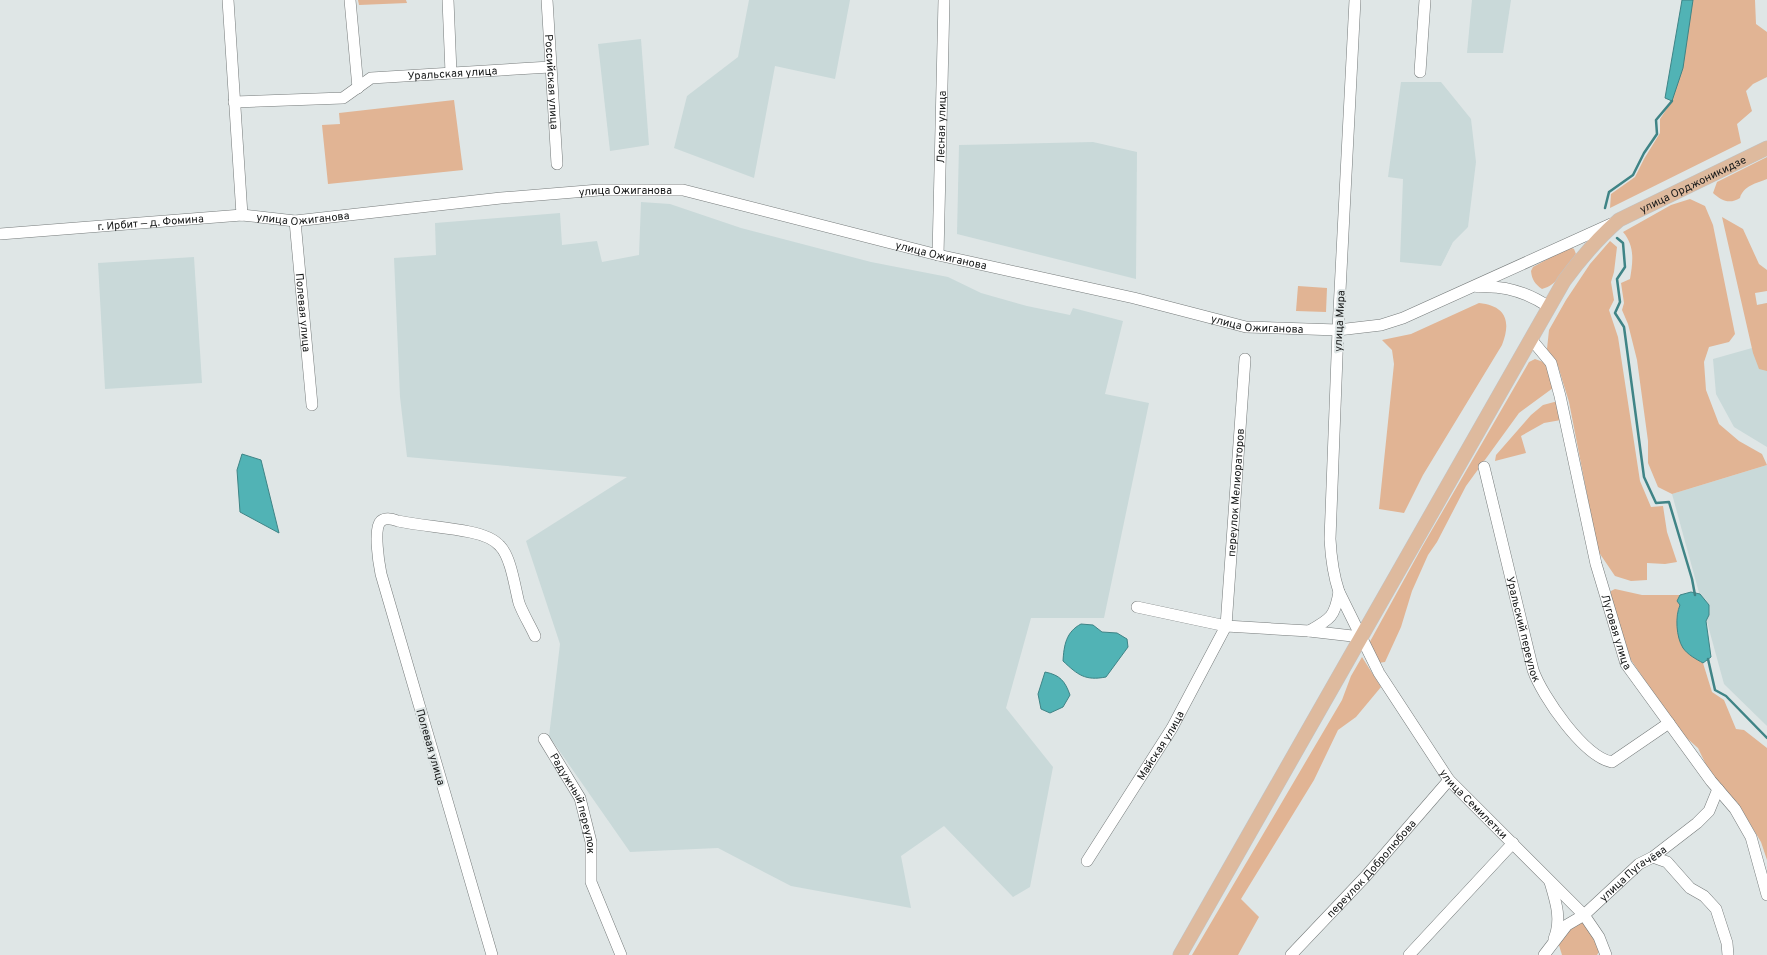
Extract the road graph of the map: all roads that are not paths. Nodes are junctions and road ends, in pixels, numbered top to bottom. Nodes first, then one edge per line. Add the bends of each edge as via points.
1 (228, 0) edge
2 (350, 0) edge
3 (448, 0) edge
4 (547, 0) edge
5 (944, 0) edge
6 (1355, 0) edge
7 (1425, 0) edge
8 (550, 67) junction
9 (1420, 72) dead end
10 (451, 73) junction
11 (358, 88) junction
12 (234, 102) junction
13 (1767, 148) edge
14 (558, 164) dead end
15 (242, 215) junction
16 (1619, 220) junction
17 (295, 221) junction
18 (0, 234) edge
19 (938, 255) junction
20 (1470, 288) junction
21 (1550, 307) junction
22 (1338, 330) junction
23 (1531, 339) junction
24 (1245, 359) dead end
25 (312, 404) dead end
26 (1484, 467) dead end
27 (1339, 592) junction
28 (1137, 608) dead end
29 (1226, 626) junction
30 (1310, 631) junction
31 (535, 636) dead end
32 (1361, 637) junction
33 (1668, 723) junction
34 (544, 739) dead end
35 (1449, 780) junction
36 (1718, 789) junction
37 (1513, 843) junction
38 (1653, 857) junction
39 (1088, 861) dead end
40 (1549, 880) junction
41 (1767, 895) edge
42 (1584, 915) junction
43 (1553, 942) junction
44 (492, 955) edge
45 (621, 955) edge
46 (1180, 955) edge
47 (1291, 955) edge
48 (1408, 955) edge
49 (1544, 955) edge
50 (1606, 955) edge
51 (1728, 955) edge

1 - 12 street
2 - 11 street
3 - 10 street
4 - 8 street, Российская улица
5 - 19 street, Лесная улица
6 - 22 street, улица Мира
7 - 9 street
8 - 10 street, Уральская улица
8 - 14 street, Российская улица
10 - 11 street, Уральская улица via 371,78
11 - 12 street, Уральская улица via 343,98
12 - 15 street
13 - 16 main road, улица Орджоникидзе
15 - 17 street, улица Ожиганова
15 - 18 street, г. Ирбит — д. Фомина
16 - 20 street, улица Ожиганова
16 - 21 main road, улица Орджоникидзе via 1576,264
17 - 19 street, улица Ожиганова via 599,190 683,190
17 - 25 street, Полевая улица
19 - 22 street, улица Ожиганова via 1134,298 1246,327
20 - 21 street via 1491,286 1512,289 1532,296
20 - 22 street, улица Ожиганова via 1403,318 1374,326
21 - 23 main road, улица Орджоникидзе
22 - 27 street, улица Мира via 1330,539 1332,566
23 - 32 main road, улица Орджоникидзе
23 - 33 street, Луговая улица via 1550,362 1560,396 1596,564 1626,664
24 - 29 street, переулок Мелиораторов
26 - 33 street, Уральский переулок via 1533,670 1539,686 1553,708 1593,754 1604,761 1612,762
27 - 30 street via 1336,610 1329,620
27 - 32 street, улица Мира
28 - 29 street
29 - 30 street
29 - 39 street, Майская улица via 1172,728
30 - 32 street
31 - 44 street, Полевая улица via 520,604 506,555 501,546 492,539 470,532 385,518 380,522 377,538 381,574
32 - 35 street, улица Семилетки via 1379,673
32 - 46 main road, улица Орджоникидзе
33 - 36 street, Луговая улица
34 - 45 street, Радужный переулок via 580,798 591,842 591,882
35 - 37 street, улица Семилетки
35 - 47 street, переулок Добролюбова via 1366,877
36 - 38 street, улица Пугачёва via 1709,811
36 - 41 street, Луговая улица via 1735,809 1751,837
37 - 40 street, улица Семилетки
37 - 48 street
38 - 42 street, улица Пугачёва via 1639,864
38 - 51 street via 1667,862 1690,888 1704,896 1716,909 1727,943
40 - 42 street, улица Семилетки
40 - 43 street via 1558,907 1558,930
42 - 43 street, улица Пугачёва via 1567,925
42 - 50 street, улица Семилетки via 1599,937
43 - 49 street, улица Пугачёва

